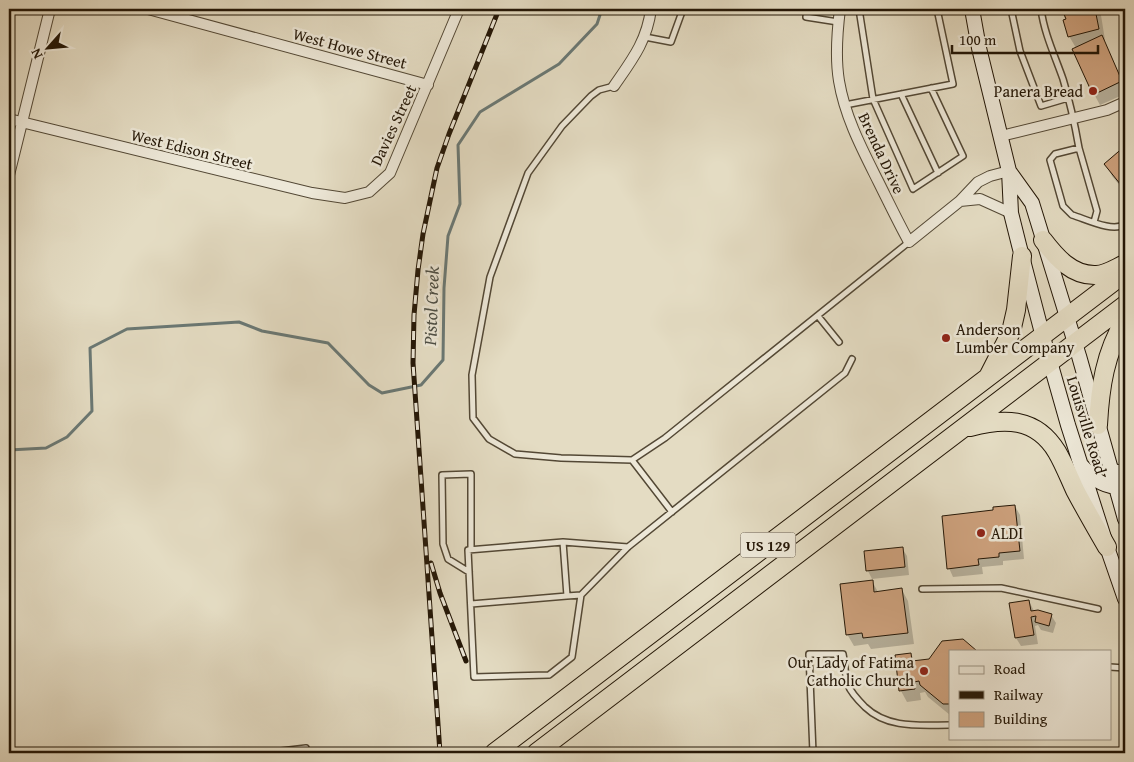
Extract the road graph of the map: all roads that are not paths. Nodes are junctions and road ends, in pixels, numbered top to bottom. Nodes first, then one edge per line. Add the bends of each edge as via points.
1 (50, 9) edge
2 (148, 9) edge
3 (459, 9) edge
4 (651, 9) edge
5 (683, 9) edge
6 (807, 9) edge
7 (840, 9) edge
8 (859, 9) edge
9 (937, 9) edge
10 (972, 9) edge
11 (1011, 9) edge
12 (1041, 9) edge
13 (838, 22) junction
14 (645, 37) junction
15 (428, 84) junction
16 (614, 86) joint
17 (931, 88) junction
18 (901, 94) junction
19 (1068, 98) junction
20 (873, 99) junction
21 (1125, 102) edge
22 (844, 105) junction
23 (1073, 118) junction
24 (9, 120) edge
25 (22, 123) junction
26 (1001, 136) junction
27 (1079, 148) junction
28 (1009, 170) junction
29 (938, 173) junction
30 (9, 174) edge
31 (369, 192) joint
32 (960, 201) junction
33 (1011, 213) junction
34 (1094, 222) junction
35 (1125, 224) edge
36 (1043, 240) junction
37 (909, 242) junction
38 (1022, 256) junction
39 (1125, 264) edge
40 (1125, 274) edge
41 (1125, 305) edge
42 (818, 316) junction
43 (1067, 318) junction
44 (1125, 320) edge
45 (1043, 337) junction
46 (839, 342) dead end
47 (1075, 343) junction
48 (852, 359) dead end
49 (1050, 362) junction
50 (988, 377) junction
51 (1098, 425) junction
52 (962, 429) junction
53 (632, 460) junction
54 (1080, 464) junction
55 (1111, 469) junction
56 (1125, 472) edge
57 (1120, 485) edge
58 (672, 512) junction
59 (1125, 519) edge
60 (563, 542) junction
61 (628, 547) junction
62 (1107, 547) junction
63 (471, 549) junction
64 (470, 572) junction
65 (922, 589) dead end
66 (581, 595) junction
67 (567, 596) junction
68 (1125, 599) edge
69 (471, 604) junction
70 (1098, 609) dead end
71 (1112, 667) edge
72 (1125, 668) edge
73 (949, 725) edge
74 (306, 748) dead end
75 (264, 753) edge
76 (494, 753) edge
77 (536, 753) edge
78 (813, 753) edge

1 - 25 street
2 - 15 street, West Howe Street
3 - 15 street, Davies Street
4 - 14 street
5 - 14 lane via 671,42
6 - 13 lane via 806,16
7 - 13 street, Brenda Drive
8 - 20 lane
9 - 17 lane via 954,84
10 - 26 main road, Louisville Road
11 - 19 lane via 1020,50 1041,106
12 - 19 lane
13 - 22 street, Brenda Drive via 837,68
14 - 16 street
15 - 31 street, Davies Street via 390,173
16 - 53 lane via 591,96 562,126 528,173 490,278 472,375 474,418 489,439 515,454
17 - 18 lane
17 - 29 lane via 963,156
18 - 20 lane
18 - 29 lane
19 - 23 lane
20 - 22 lane
20 - 29 lane via 913,190
21 - 23 street
22 - 37 street, Brenda Drive via 866,158
23 - 26 street
23 - 27 lane
24 - 25 street, West Edison Street
25 - 30 street
25 - 31 street, West Edison Street via 312,193 345,198
26 - 28 main road, Louisville Road
27 - 34 lane via 1097,211
27 - 34 lane via 1054,154 1050,160 1063,206 1072,215
28 - 32 street via 978,182
28 - 33 main road, Louisville Road
28 - 36 main road, Louisville Road via 1032,203
32 - 33 street via 980,199
32 - 37 street
33 - 38 main road, Louisville Road
34 - 35 lane via 1116,228
36 - 39 highway via 1058,259 1082,272 1104,274
36 - 43 main road, Louisville Road
37 - 42 lane
38 - 45 main road, Louisville Road
38 - 50 highway via 1011,332
40 - 43 highway, US 129
41 - 47 highway, US 129
42 - 46 lane
42 - 53 lane via 665,438
43 - 45 highway, US 129
43 - 47 main road, Louisville Road
44 - 51 highway via 1107,357 1102,376
45 - 49 main road, Louisville Road
45 - 50 highway, US 129
47 - 49 highway, US 129
47 - 51 main road, Louisville Road
48 - 58 lane via 845,373
49 - 52 highway, US 129
49 - 54 main road, Louisville Road
50 - 76 highway, US 129
51 - 55 main road, Louisville Road
52 - 62 highway via 1009,421 1023,424 1048,439
52 - 77 highway, US 129
53 - 58 lane
54 - 57 main road via 1098,482
54 - 62 main road, Louisville Road
55 - 56 street
55 - 57 main road, Louisville Road
57 - 59 main road, Louisville Road
58 - 61 lane
60 - 61 lane
60 - 63 lane
60 - 67 lane
61 - 66 lane
62 - 68 main road, Louisville Road
63 - 64 lane via 468,550
63 - 64 lane via 471,474 442,475 443,544 448,560
64 - 69 lane
65 - 70 lane via 1001,588
66 - 67 lane
66 - 69 lane via 572,657 549,675 474,677
67 - 69 lane
71 - 72 lane
73 - 78 lane via 912,726 872,714 848,685 843,654 810,654
74 - 75 lane

